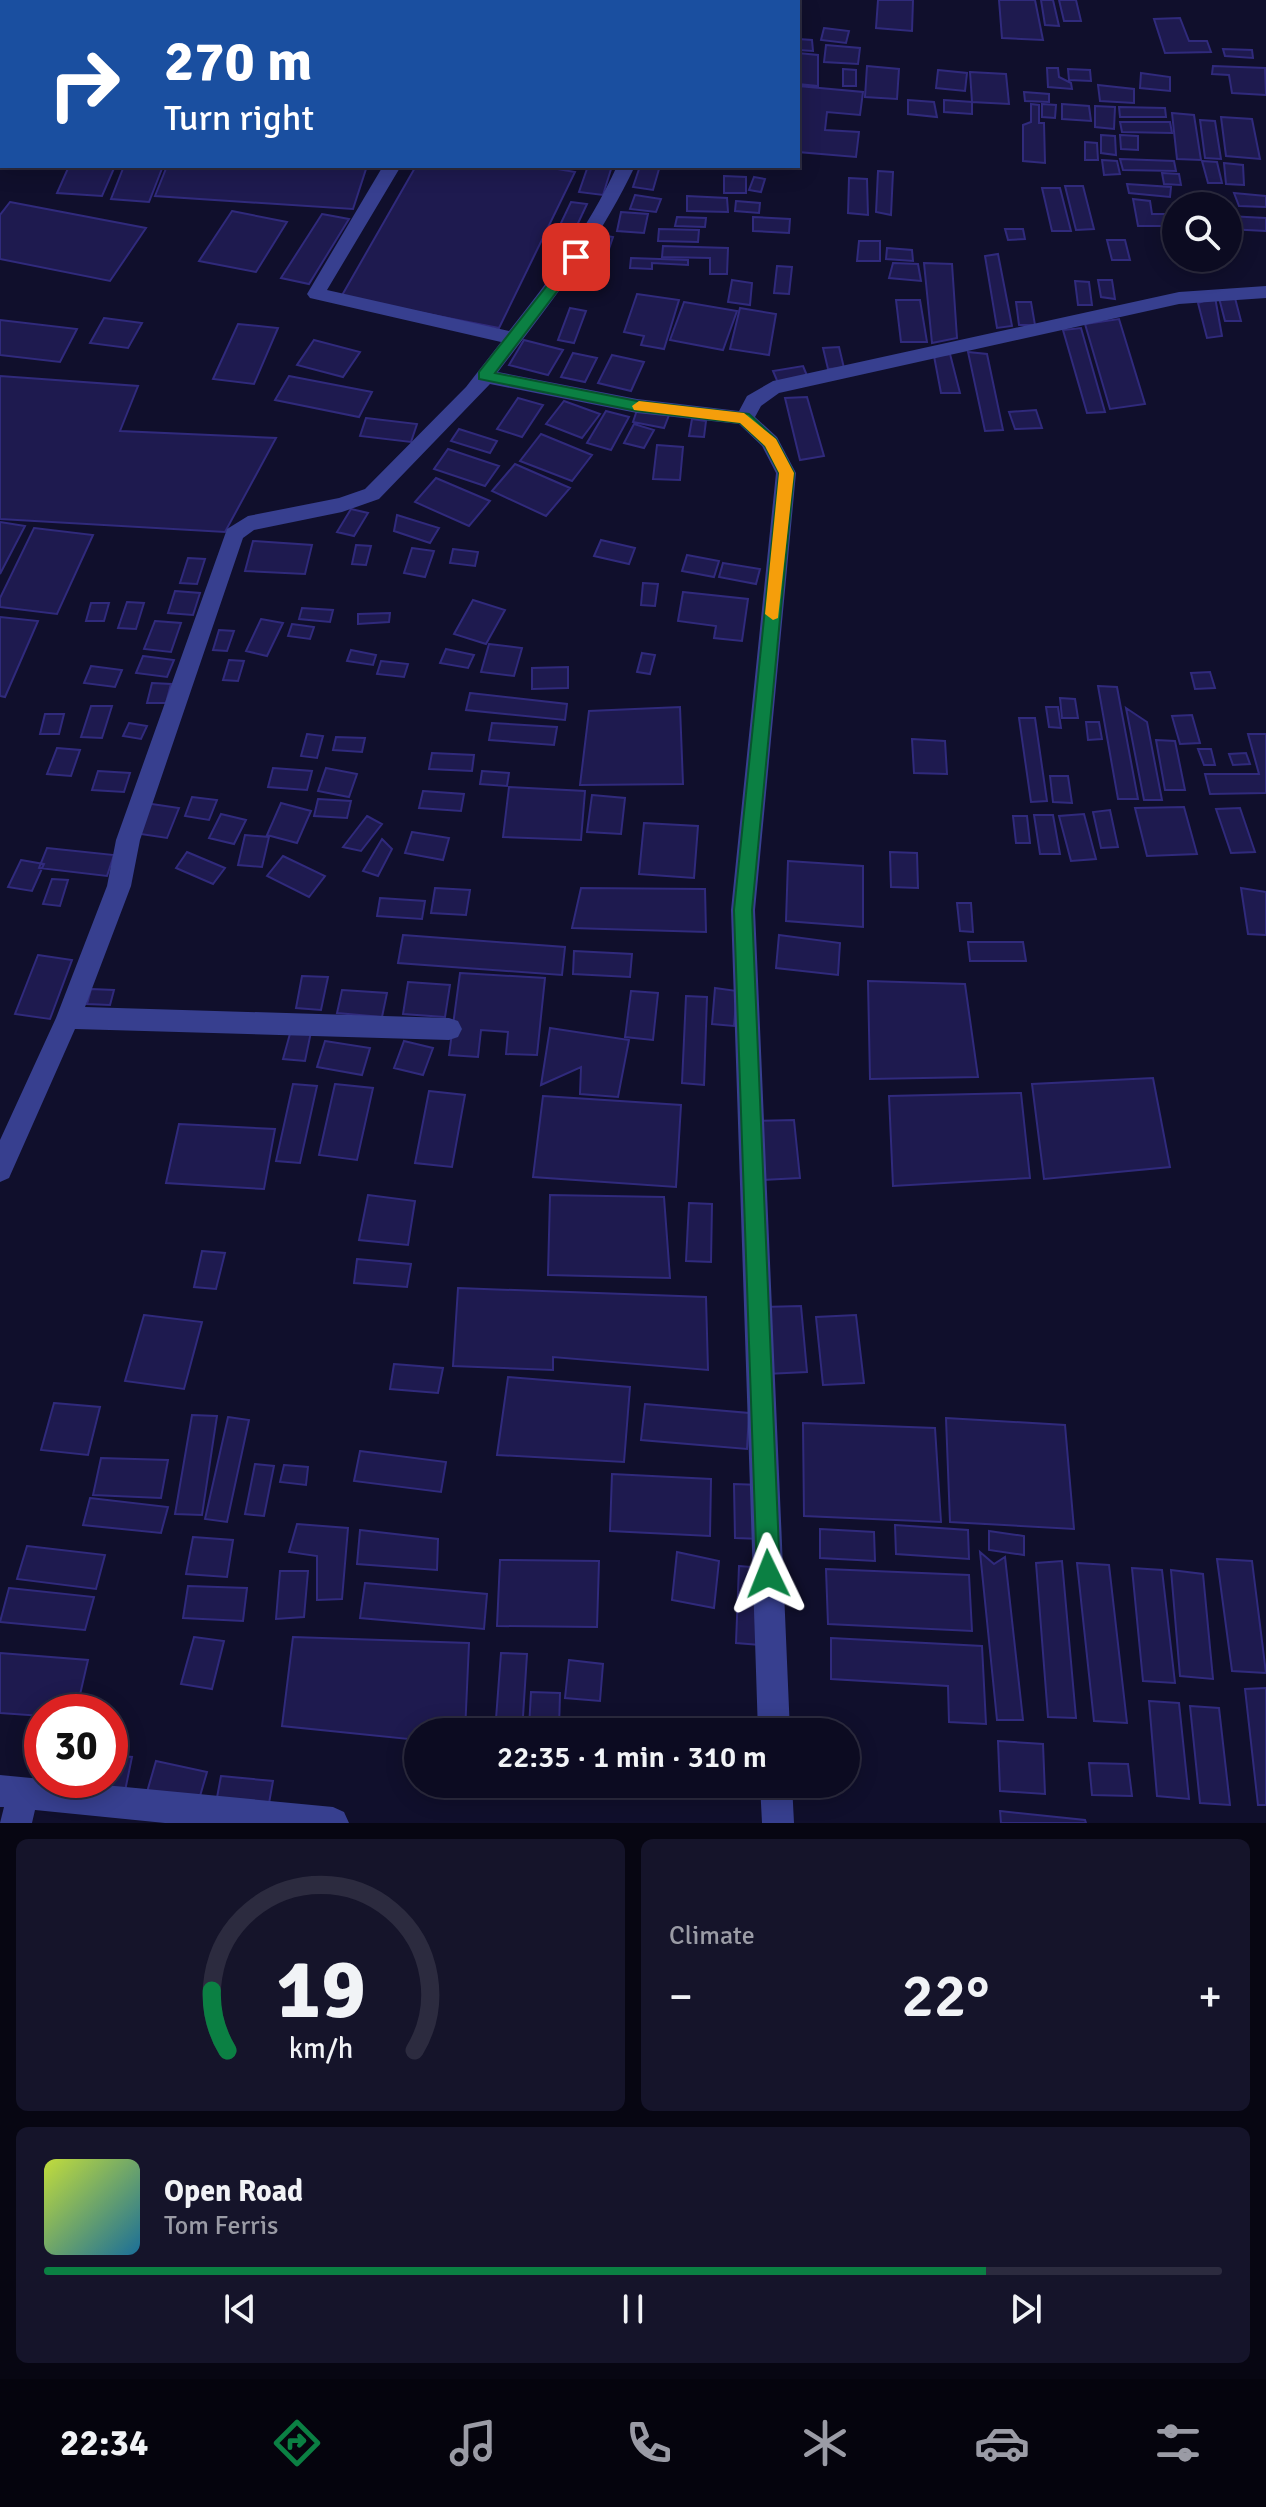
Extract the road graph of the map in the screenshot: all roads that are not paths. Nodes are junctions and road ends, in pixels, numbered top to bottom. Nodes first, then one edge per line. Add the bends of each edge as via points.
1 (391, 168) edge
2 (625, 168) edge
3 (1266, 292) edge
4 (512, 338) junction
5 (485, 376) junction
6 (744, 418) junction
7 (68, 1018) junction
8 (449, 1029) dead end
9 (0, 1169) edge
10 (773, 1718) edge
11 (777, 1798) edge
12 (13, 1803) edge
13 (333, 1823) edge
14 (778, 1823) edge

1 - 4 street via 316,294
2 - 4 street via 576,257
3 - 6 street via 1179,298 773,388 754,401
4 - 5 street
5 - 6 street via 637,406
5 - 7 street via 372,494 248,524 234,534 128,840 119,886
6 - 10 street via 770,442 786,473 743,910
7 - 8 street
7 - 9 street
11 - 14 street
12 - 13 street

